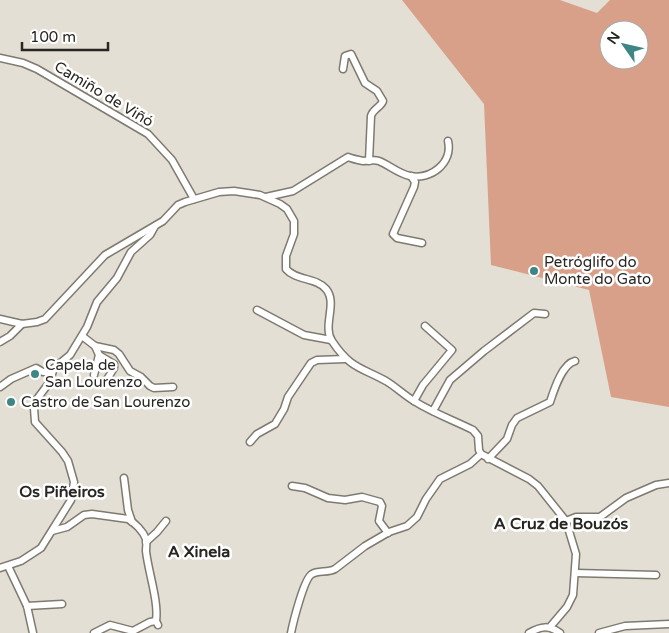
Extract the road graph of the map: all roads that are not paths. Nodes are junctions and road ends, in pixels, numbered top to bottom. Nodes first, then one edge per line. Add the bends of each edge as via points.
1 (0, 58) edge
2 (343, 69) dead end
3 (448, 140) dead end
4 (369, 161) junction
5 (411, 176) junction
6 (266, 197) junction
7 (194, 199) junction
8 (156, 225) junction
9 (422, 243) dead end
10 (257, 310) dead end
11 (545, 314) dead end
12 (0, 319) edge
13 (22, 324) junction
14 (425, 326) dead end
15 (82, 336) junction
16 (331, 340) junction
17 (0, 342) edge
18 (95, 346) junction
19 (100, 355) junction
20 (345, 359) junction
21 (575, 361) dead end
22 (52, 372) junction
23 (94, 375) dead end
24 (106, 381) dead end
25 (0, 387) edge
26 (173, 388) dead end
27 (414, 401) junction
28 (433, 411) junction
29 (250, 442) dead end
30 (481, 454) junction
31 (488, 458) junction
32 (124, 478) dead end
33 (669, 483) edge
34 (292, 486) dead end
35 (166, 521) dead end
36 (566, 521) junction
37 (132, 522) junction
38 (52, 531) junction
39 (388, 533) junction
40 (146, 542) junction
41 (8, 566) junction
42 (0, 568) edge
43 (576, 573) junction
44 (656, 575) dead end
45 (62, 604) dead end
46 (26, 606) junction
47 (669, 624) edge
48 (550, 627) junction
49 (135, 631) edge
50 (33, 633) edge
51 (94, 633) edge
52 (291, 633) edge
53 (529, 633) edge
54 (560, 633) edge
55 (600, 633) edge

1 - 7 street, Camiño de Viñó via 37,69 148,134 172,160
2 - 4 street via 346,56 351,54 362,78 383,101 371,116
3 - 5 street via 448,155 439,170
4 - 5 street via 380,161
4 - 6 street via 344,158 292,191
5 - 9 street via 414,187 393,234 397,238
6 - 7 street via 226,191
6 - 16 street via 287,210 294,221 286,269 294,276 324,286 329,293
7 - 8 street via 178,205
8 - 13 street via 99,260 45,319
8 - 15 street via 131,252 117,278 97,302
10 - 16 street via 304,335
11 - 28 street via 534,314 450,380
12 - 13 street
13 - 17 street
14 - 27 street via 452,350
15 - 18 street
15 - 22 street via 70,355
16 - 20 street
18 - 19 street
18 - 26 street via 114,350 130,372 154,388
19 - 23 street
19 - 24 street via 115,366
20 - 27 street via 388,382
20 - 29 street via 311,363 288,397 275,424
21 - 31 street via 558,379 550,402 517,418 507,439
22 - 25 street via 36,368
22 - 38 street via 49,383 37,399 35,422 68,461 74,482 71,500
27 - 28 street
28 - 30 street via 477,433
30 - 31 street
30 - 39 street via 470,464 440,479 417,517 407,526
31 - 36 street via 529,478
32 - 37 street
33 - 36 street via 626,498 600,517
34 - 39 street via 328,498 362,497 380,502 379,521
35 - 40 street
36 - 43 street via 576,554
37 - 38 street via 92,514
37 - 40 street
38 - 41 street via 36,551
39 - 52 street via 330,572 310,575 297,606
40 - 49 street via 157,623 150,622
41 - 42 street
41 - 46 street
43 - 44 street
43 - 48 street via 570,602
45 - 46 street
46 - 50 street
47 - 55 street via 625,626
48 - 53 street
48 - 54 street
49 - 51 street via 110,625

